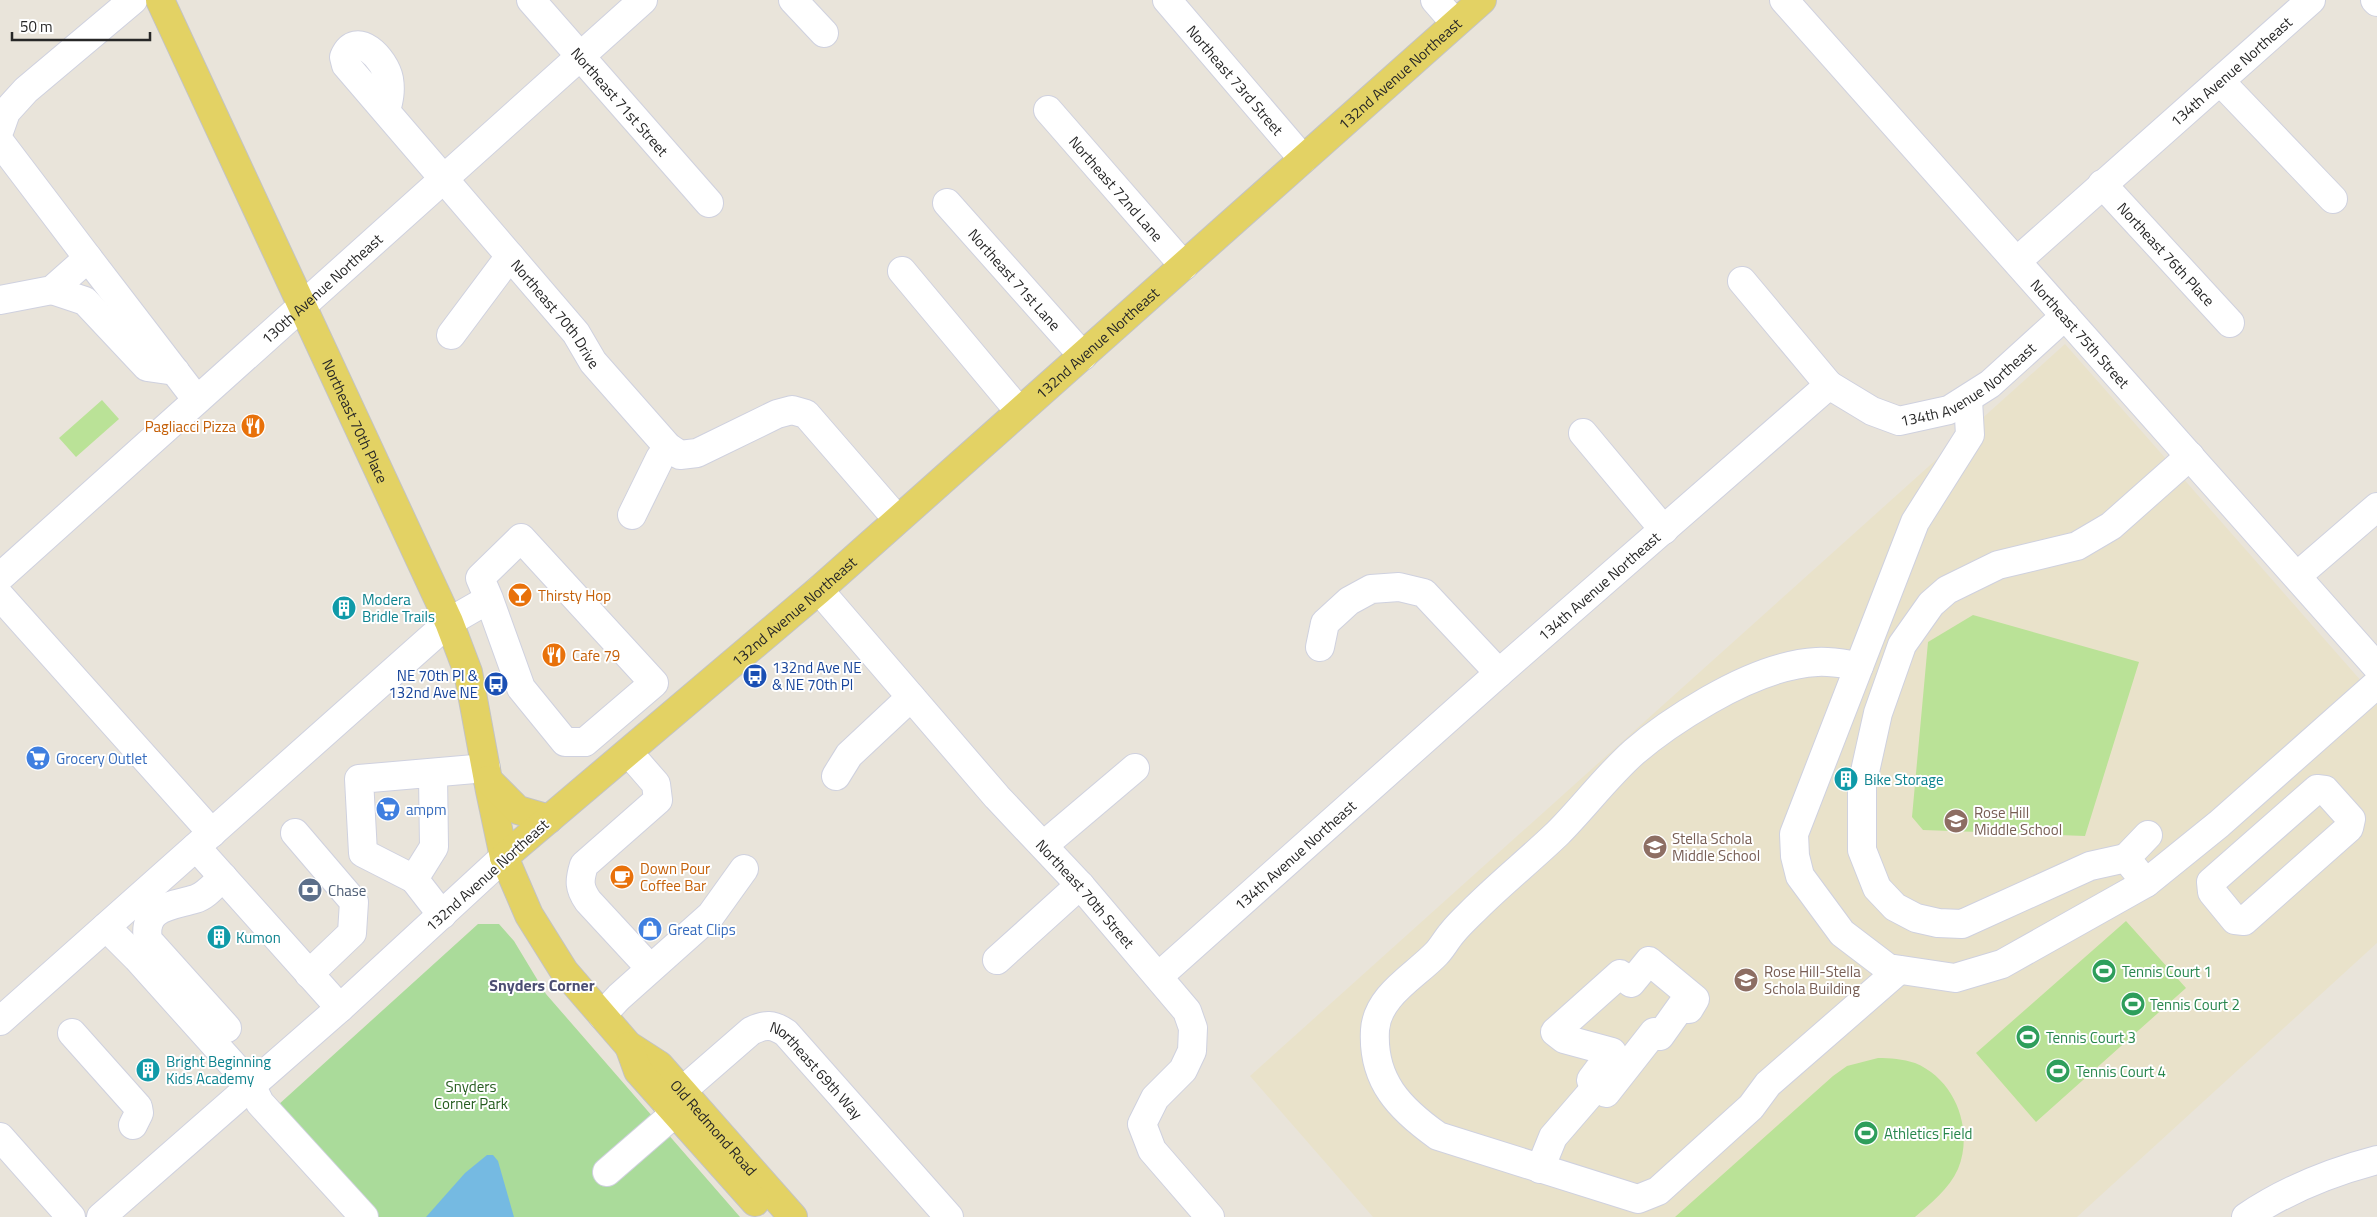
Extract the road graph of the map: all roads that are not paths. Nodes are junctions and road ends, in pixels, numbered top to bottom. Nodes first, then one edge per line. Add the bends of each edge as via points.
1 (133, 0) edge
2 (160, 0) edge
3 (531, 0) edge
4 (643, 0) edge
5 (793, 0) edge
6 (1167, 0) edge
7 (1435, 0) edge
8 (1482, 0) edge
9 (1784, 0) edge
10 (2311, 0) edge
11 (1455, 24) junction
12 (824, 33) dead end
13 (580, 57) junction
14 (2220, 81) junction
15 (1048, 110) dead end
16 (386, 111) dead end
17 (0, 129) edge
18 (0, 142) edge
19 (1303, 158) junction
20 (444, 179) junction
21 (2102, 184) junction
22 (2333, 200) dead end
23 (709, 203) dead end
24 (947, 203) dead end
25 (510, 256) junction
26 (88, 258) junction
27 (2017, 261) junction
28 (1184, 266) junction
29 (902, 271) dead end
30 (1742, 281) dead end
31 (52, 290) junction
32 (0, 300) edge
33 (301, 306) junction
34 (2065, 316) junction
35 (2230, 323) dead end
36 (451, 334) dead end
37 (1082, 356) junction
38 (175, 371) junction
39 (1829, 385) junction
40 (198, 400) junction
41 (1968, 400) junction
42 (1020, 411) junction
43 (1583, 433) dead end
44 (668, 447) junction
45 (2190, 456) junction
46 (2377, 507) edge
47 (632, 515) dead end
48 (897, 519) junction
49 (1664, 530) junction
50 (2297, 576) junction
51 (0, 577) edge
52 (819, 590) junction
53 (489, 599) junction
54 (5, 610) edge
55 (449, 622) junction
56 (1320, 647) dead end
57 (1859, 666) junction
58 (2377, 667) edge
59 (1498, 672) junction
60 (654, 683) junction
61 (2377, 684) edge
62 (911, 697) junction
63 (678, 710) junction
64 (629, 753) junction
65 (1135, 768) dead end
66 (433, 774) junction
67 (487, 774) junction
68 (836, 776) dead end
69 (2257, 789) junction
70 (549, 819) junction
71 (2282, 819) junction
72 (2219, 824) junction
73 (295, 834) dead end
74 (2148, 835) dead end
75 (204, 840) junction
76 (1044, 844) junction
77 (2245, 853) junction
78 (504, 858) junction
79 (2126, 858) junction
80 (744, 869) dead end
81 (223, 877) junction
82 (414, 879) junction
83 (2146, 883) junction
84 (1080, 885) junction
85 (442, 915) junction
86 (106, 927) junction
87 (997, 960) dead end
88 (650, 968) junction
89 (1899, 970) junction
90 (309, 974) junction
91 (1159, 976) junction
92 (340, 1008) junction
93 (602, 1015) junction
94 (0, 1021) edge
95 (227, 1028) dead end
96 (72, 1033) dead end
97 (1620, 1059) dead end
98 (251, 1085) junction
99 (1598, 1086) junction
100 (675, 1103) junction
101 (133, 1124) dead end
102 (0, 1137) edge
103 (2377, 1160) edge
104 (1540, 1168) junction
105 (607, 1172) dead end
106 (115, 1213) edge
107 (71, 1217) edge
108 (364, 1217) edge
109 (768, 1217) edge
110 (793, 1217) edge
111 (949, 1217) edge
112 (1210, 1217) edge
113 (2246, 1217) edge

1 - 17 street via 26,90 6,112
2 - 33 main road, Northeast 70th Place
3 - 13 street, Northeast 71st Street
4 - 13 street, 130th Avenue Northeast
5 - 12 street
6 - 19 street, Northeast 73rd Street
7 - 11 street
8 - 11 main road, 132nd Avenue Northeast
9 - 27 street, Northeast 75th Street
10 - 14 street, 134th Avenue Northeast
11 - 19 main road, 132nd Avenue Northeast
13 - 20 street, 130th Avenue Northeast
13 - 23 street, Northeast 71st Street
14 - 21 street, 134th Avenue Northeast
14 - 22 street
15 - 28 street, Northeast 72nd Lane
16 - 20 street, Northeast 70th Drive
18 - 26 street
19 - 28 main road, 132nd Avenue Northeast
20 - 25 street, Northeast 70th Drive
20 - 33 street, 130th Avenue Northeast
21 - 27 street, 134th Avenue Northeast
21 - 35 street, Northeast 76th Place
24 - 37 street, Northeast 71st Lane
25 - 36 street
25 - 44 street, Northeast 70th Drive via 576,333 593,362
26 - 31 street
26 - 38 street
27 - 34 street, Northeast 75th Street
28 - 37 main road, 132nd Avenue Northeast
29 - 42 street
30 - 39 street
31 - 32 street
31 - 38 street via 85,301 147,367
33 - 40 street, 130th Avenue Northeast
33 - 55 main road, Northeast 70th Place
34 - 41 street, 134th Avenue Northeast
34 - 45 street, Northeast 75th Street
37 - 42 main road, 132nd Avenue Northeast
38 - 40 street
39 - 41 street, 134th Avenue Northeast via 1872,411 1899,421 1950,410
39 - 49 street, 134th Avenue Northeast
40 - 51 street, 130th Avenue Northeast
41 - 57 street via 1970,434 1915,522
42 - 48 main road, 132nd Avenue Northeast
43 - 49 street
44 - 47 street
44 - 48 street via 680,455 697,453 777,414 792,410 806,414
45 - 50 street, Northeast 75th Street
45 - 79 street via 2111,526 2077,546 1998,564 1947,590 1932,604 1902,645 1878,713 1862,785 1862,850 1877,888 1895,906 1916,918 1962,924 2090,866
46 - 50 street
48 - 52 main road, 132nd Avenue Northeast
49 - 59 street, 134th Avenue Northeast
50 - 58 street, Northeast 75th Street
52 - 62 street, Northeast 70th Street
52 - 63 main road, 132nd Avenue Northeast
53 - 55 street
53 - 60 street via 521,688 565,742 585,742
53 - 60 street via 480,578 521,538
54 - 75 street
55 - 67 main road, Northeast 70th Place via 468,672
55 - 75 street
56 - 59 street via 1325,623 1349,600 1371,590 1399,587 1424,593
57 - 89 street via 1794,834 1795,856 1800,876 1842,933 1888,968
57 - 104 street via 1818,662 1789,665 1710,700 1669,725 1634,752 1559,832 1476,907 1438,952 1397,988 1382,1007 1374,1029 1377,1053 1386,1086 1402,1107 1438,1136
59 - 91 street, 134th Avenue Northeast
60 - 63 street
61 - 69 street
62 - 68 street via 849,754
62 - 76 street, Northeast 70th Street via 997,797
63 - 64 main road, 132nd Avenue Northeast
64 - 70 main road, 132nd Avenue Northeast
64 - 88 street via 656,784 658,800 584,865 580,889
65 - 76 street
66 - 67 street
66 - 82 street via 434,847
66 - 82 street via 358,779 363,852
67 - 70 main road via 518,810
67 - 78 main road, Northeast 70th Place
69 - 71 street
69 - 72 street
70 - 78 main road, 132nd Avenue Northeast
71 - 77 street
71 - 77 street via 2317,789 2325,790 2351,819 2349,828 2244,921 2235,920 2212,892 2211,882
72 - 77 street
72 - 83 street
73 - 90 street via 354,902 352,933
74 - 79 street
75 - 81 street
75 - 86 street
76 - 84 street, Northeast 70th Street
78 - 85 street, 132nd Avenue Northeast
78 - 93 main road, Old Redmond Road via 529,915 564,971
79 - 83 street
80 - 88 street via 710,915
81 - 90 street
81 - 95 street via 196,899 164,907 152,918 147,930 148,940
82 - 85 street
83 - 89 street via 2002,964 1955,978
84 - 87 street
84 - 91 street, Northeast 70th Street
85 - 92 street, 132nd Avenue Northeast
86 - 94 street
86 - 98 street
88 - 93 street
89 - 104 street via 1768,1084 1751,1108 1658,1191 1638,1199
90 - 92 street
91 - 112 street, Northeast 70th Street via 1187,1011 1193,1028 1192,1051 1183,1070 1155,1098 1142,1124 1152,1150
92 - 98 street, 132nd Avenue Northeast
93 - 100 main road, Old Redmond Road via 628,1045 638,1071
96 - 101 street via 138,1106 139,1113
97 - 99 street
98 - 106 street, 132nd Avenue Northeast
98 - 108 street via 260,1103
99 - 99 street via 1606,1093 1654,1032 1660,1036 1682,1005 1689,1009 1695,999 1649,961 1631,983 1620,974 1555,1032 1564,1039 1612,1052 1590,1080
99 - 104 street via 1553,1137
100 - 105 street
100 - 109 main road, Old Redmond Road
100 - 110 main road, Old Redmond Road
100 - 111 street, Northeast 69th Way via 751,1030 763,1025 777,1026
102 - 107 street
103 - 113 street via 2276,1197

